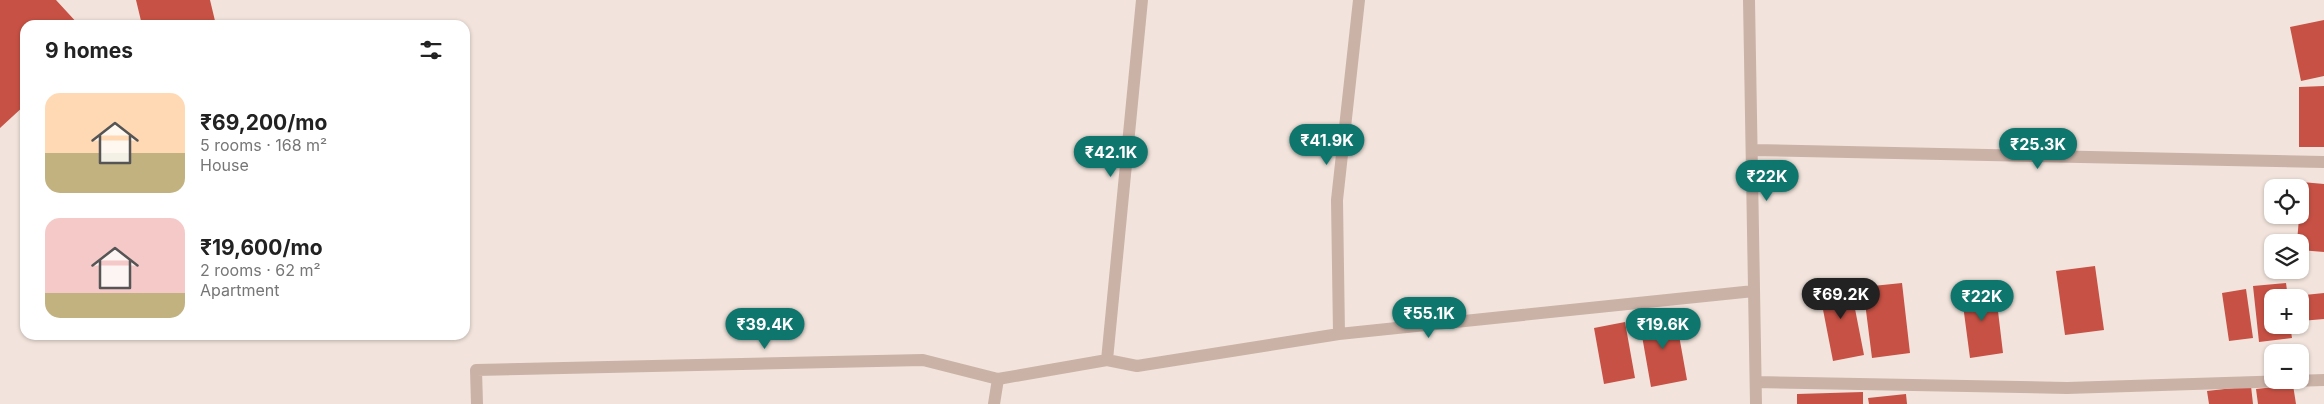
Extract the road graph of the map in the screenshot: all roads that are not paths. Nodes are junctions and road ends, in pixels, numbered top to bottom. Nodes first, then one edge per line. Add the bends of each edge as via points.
1 (1142, 0) edge
2 (1359, 0) edge
3 (1749, 0) edge
4 (1752, 150) junction
5 (2324, 162) edge
6 (1754, 291) junction
7 (1339, 334) junction
8 (1107, 360) junction
9 (998, 379) junction
10 (2324, 380) edge
11 (1756, 382) junction
12 (477, 404) edge
13 (994, 404) edge
14 (1756, 404) edge

1 - 8 street
2 - 7 street via 1337,200
3 - 4 street
4 - 5 street
4 - 6 street
6 - 7 street
6 - 11 street
7 - 8 street via 1137,366
8 - 9 street
9 - 12 street via 924,360 476,370
9 - 13 street
10 - 11 street via 2067,388
11 - 14 street

